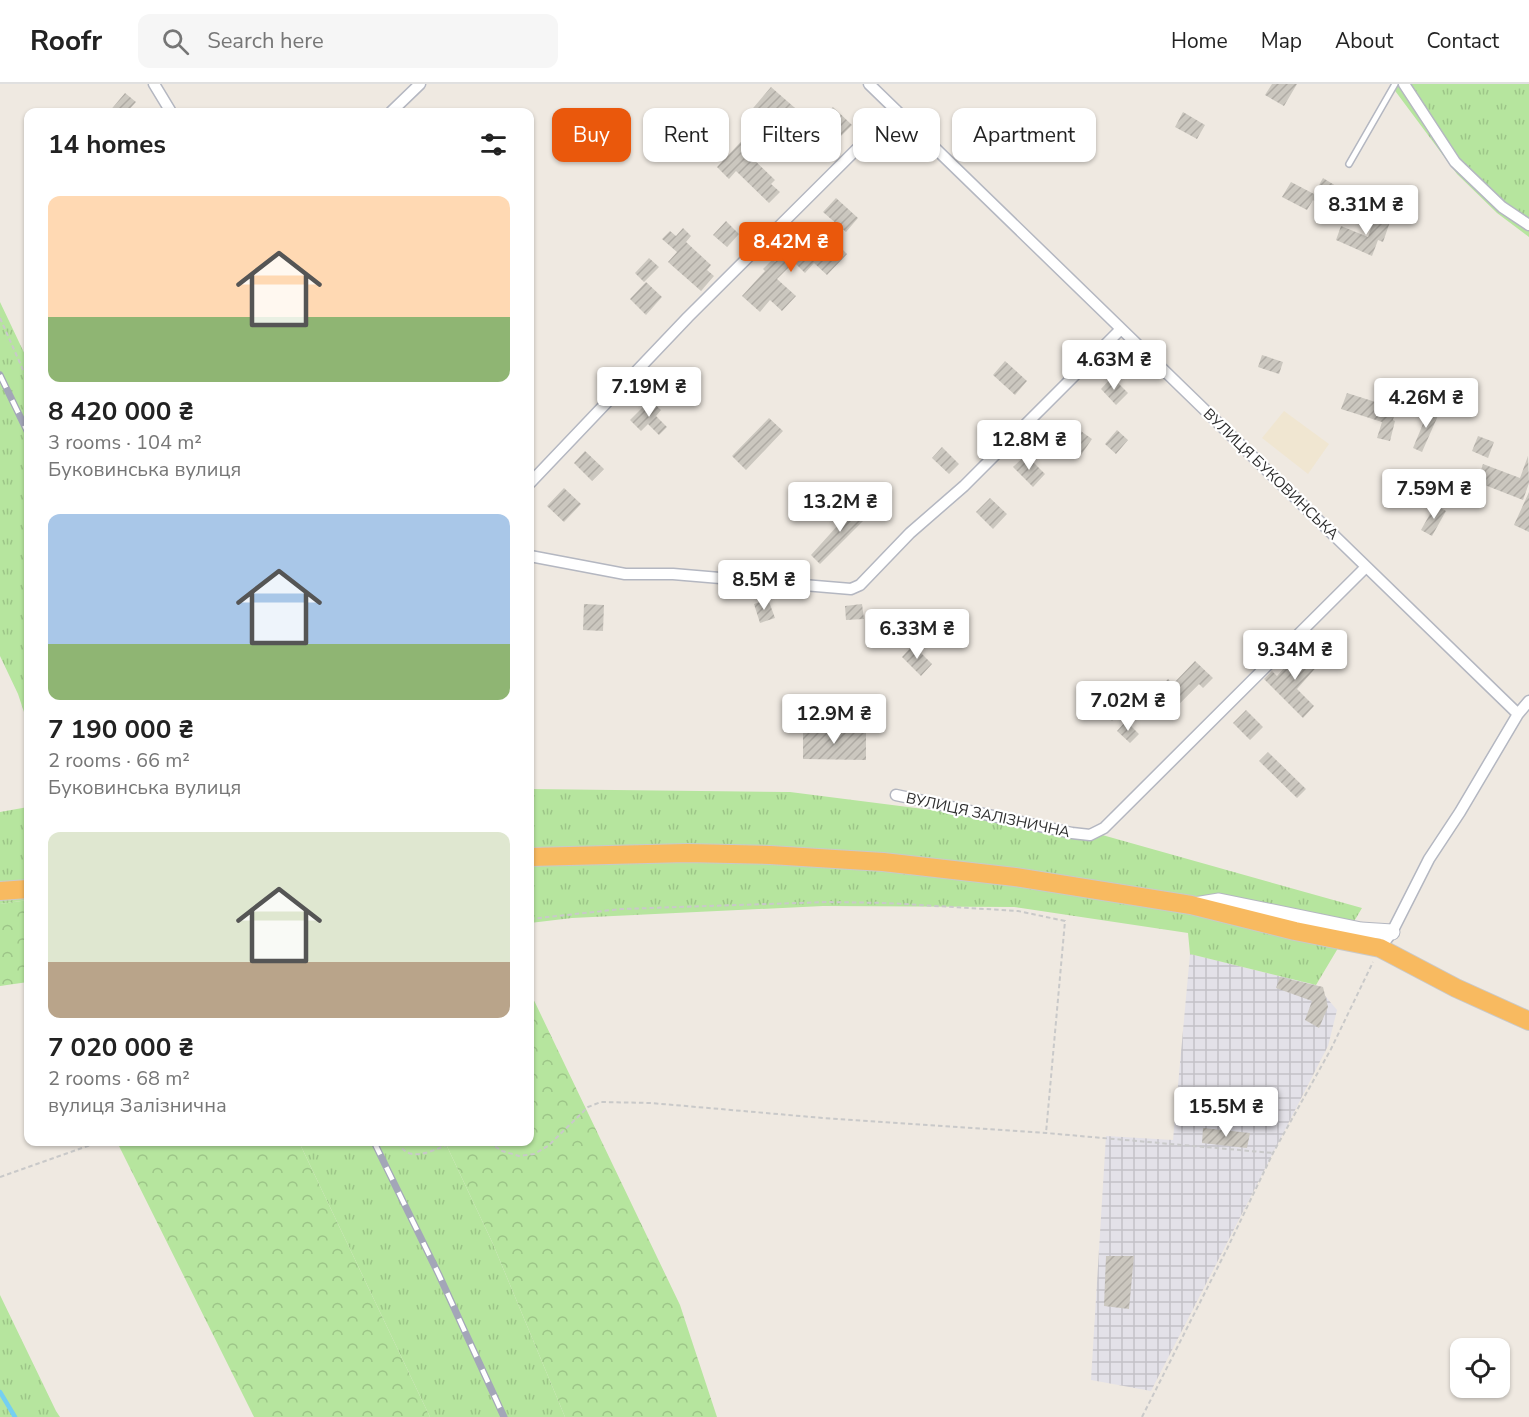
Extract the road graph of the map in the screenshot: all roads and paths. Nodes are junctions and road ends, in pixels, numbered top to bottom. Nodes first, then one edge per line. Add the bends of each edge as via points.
1 (154, 84) edge
2 (420, 84) edge
3 (869, 84) edge
4 (1395, 84) edge
5 (1404, 84) edge
6 (169, 108) edge
7 (395, 108) edge
8 (894, 108) edge
9 (853, 153) edge
10 (940, 153) edge
11 (1349, 164) dead end
12 (1529, 225) edge
13 (0, 318) edge
14 (1121, 329) junction
15 (24, 372) edge
16 (534, 479) edge
17 (534, 557) edge
18 (1366, 567) junction
19 (1529, 700) edge
20 (1518, 714) junction
21 (896, 795) dead end
22 (534, 857) edge
23 (24, 889) edge
24 (0, 891) edge
25 (1191, 905) junction
26 (534, 919) edge
27 (1392, 932) junction
28 (1380, 948) junction
29 (1529, 1021) edge
30 (1046, 1133) junction
31 (88, 1146) edge
32 (400, 1146) edge
33 (445, 1146) edge
34 (495, 1146) edge
35 (1273, 1153) junction
36 (0, 1178) edge
37 (1142, 1417) edge

1 - 6 street
2 - 7 street
3 - 8 street, ВУЛИЦЯ БУКОВИНСЬКА
4 - 11 lane
5 - 12 street via 1455,162 1502,207
9 - 16 street via 696,308
10 - 14 street, ВУЛИЦЯ БУКОВИНСЬКА
13 - 15 path
14 - 17 street via 964,486 910,533 860,585 851,589 673,574 625,574
14 - 18 street, ВУЛИЦЯ БУКОВИНСЬКА
18 - 20 street, ВУЛИЦЯ БУКОВИНСЬКА
18 - 21 street, ВУЛИЦЯ ЗАЛІЗНИЧНА via 1104,828 1090,835
19 - 20 street
20 - 27 street via 1429,859
22 - 25 highway via 687,853 883,862 1015,877
23 - 24 highway
25 - 27 main road via 1219,901 1362,930
25 - 28 highway
26 - 30 path via 621,909 826,902 1018,911 1065,921
27 - 28 street
28 - 29 highway
28 - 35 path
30 - 34 path via 601,1102 588,1107 548,1146 534,1154 519,1156
30 - 35 path
31 - 36 path
32 - 33 path via 409,1154 424,1154
35 - 37 path

